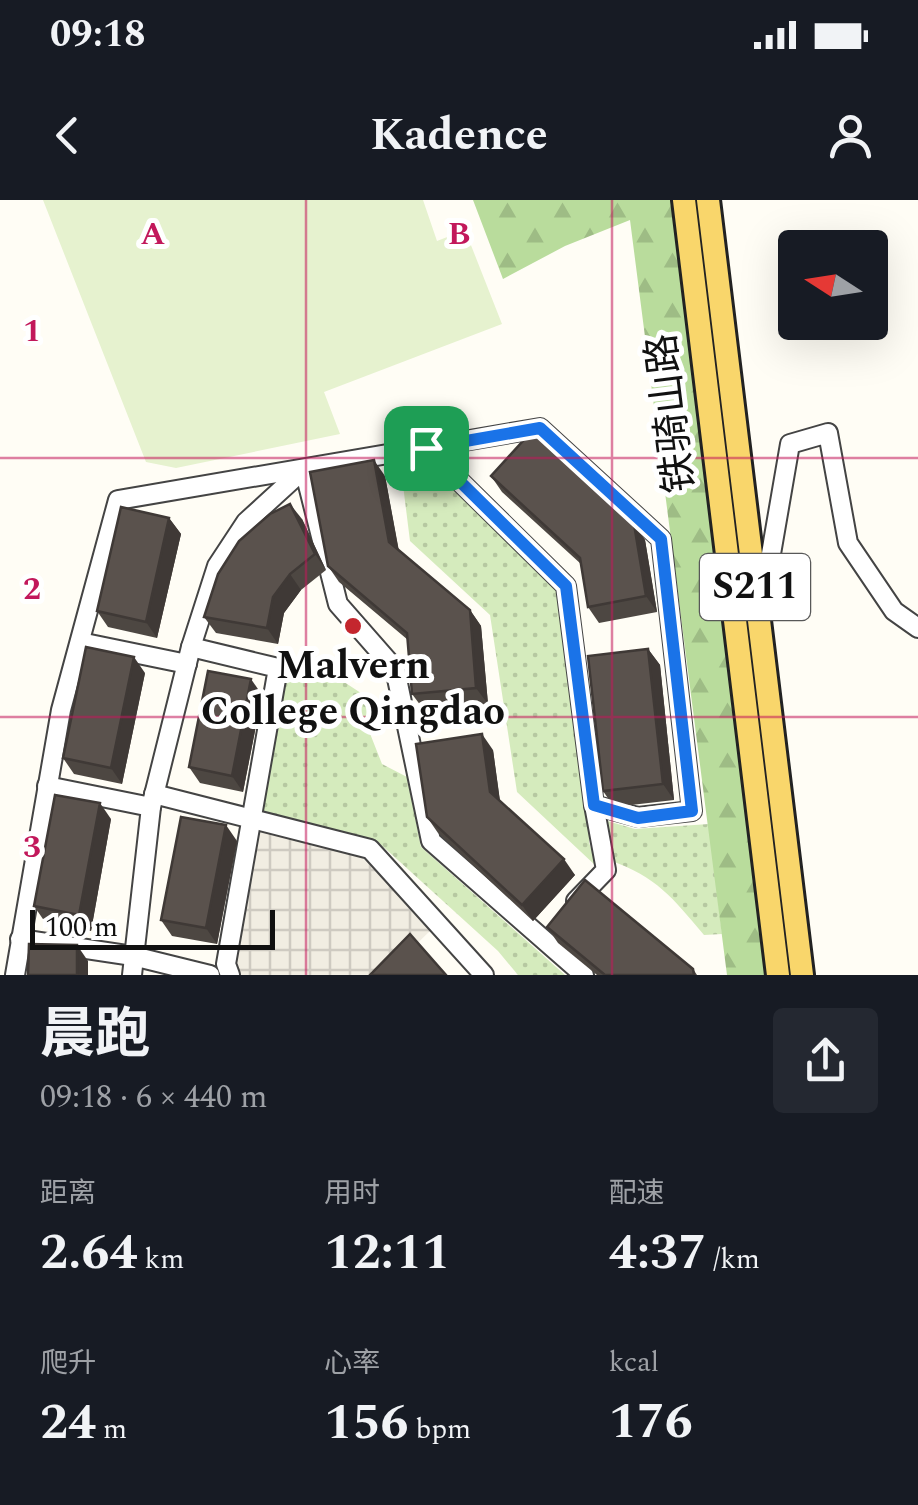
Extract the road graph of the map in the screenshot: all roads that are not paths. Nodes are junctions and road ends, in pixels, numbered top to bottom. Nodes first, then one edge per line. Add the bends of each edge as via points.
1 (684, 200) edge
2 (708, 200) edge
3 (426, 448) junction
4 (304, 469) junction
5 (759, 621) junction
6 (918, 628) edge
7 (80, 642) junction
8 (189, 656) junction
9 (47, 786) junction
10 (153, 801) junction
11 (594, 805) junction
12 (252, 819) junction
13 (554, 924) junction
14 (20, 940) junction
15 (132, 966) edge
16 (16, 975) edge
17 (210, 975) edge
18 (230, 975) edge
19 (484, 975) edge
20 (584, 975) edge
21 (778, 975) edge
22 (802, 975) edge

1 - 21 main road, 铁骑山路 / S211
2 - 5 main road, 铁骑山路 / S211
3 - 4 street
3 - 11 street via 566,586
3 - 11 street via 540,428 661,539 692,811 638,818
4 - 7 street via 118,500
4 - 8 street via 246,522 227,551
4 - 13 street via 338,604 395,669 431,841
5 - 6 street via 790,444 828,433 848,543 894,611
5 - 22 main road, 铁骑山路 / S211
7 - 8 street
7 - 9 street
8 - 10 street
8 - 12 street via 278,668
9 - 10 street
9 - 14 street
10 - 12 street
10 - 15 street
11 - 13 street via 606,870
12 - 18 street via 226,964
12 - 19 street via 370,848
13 - 20 street
14 - 15 street
14 - 16 street
15 - 17 street

